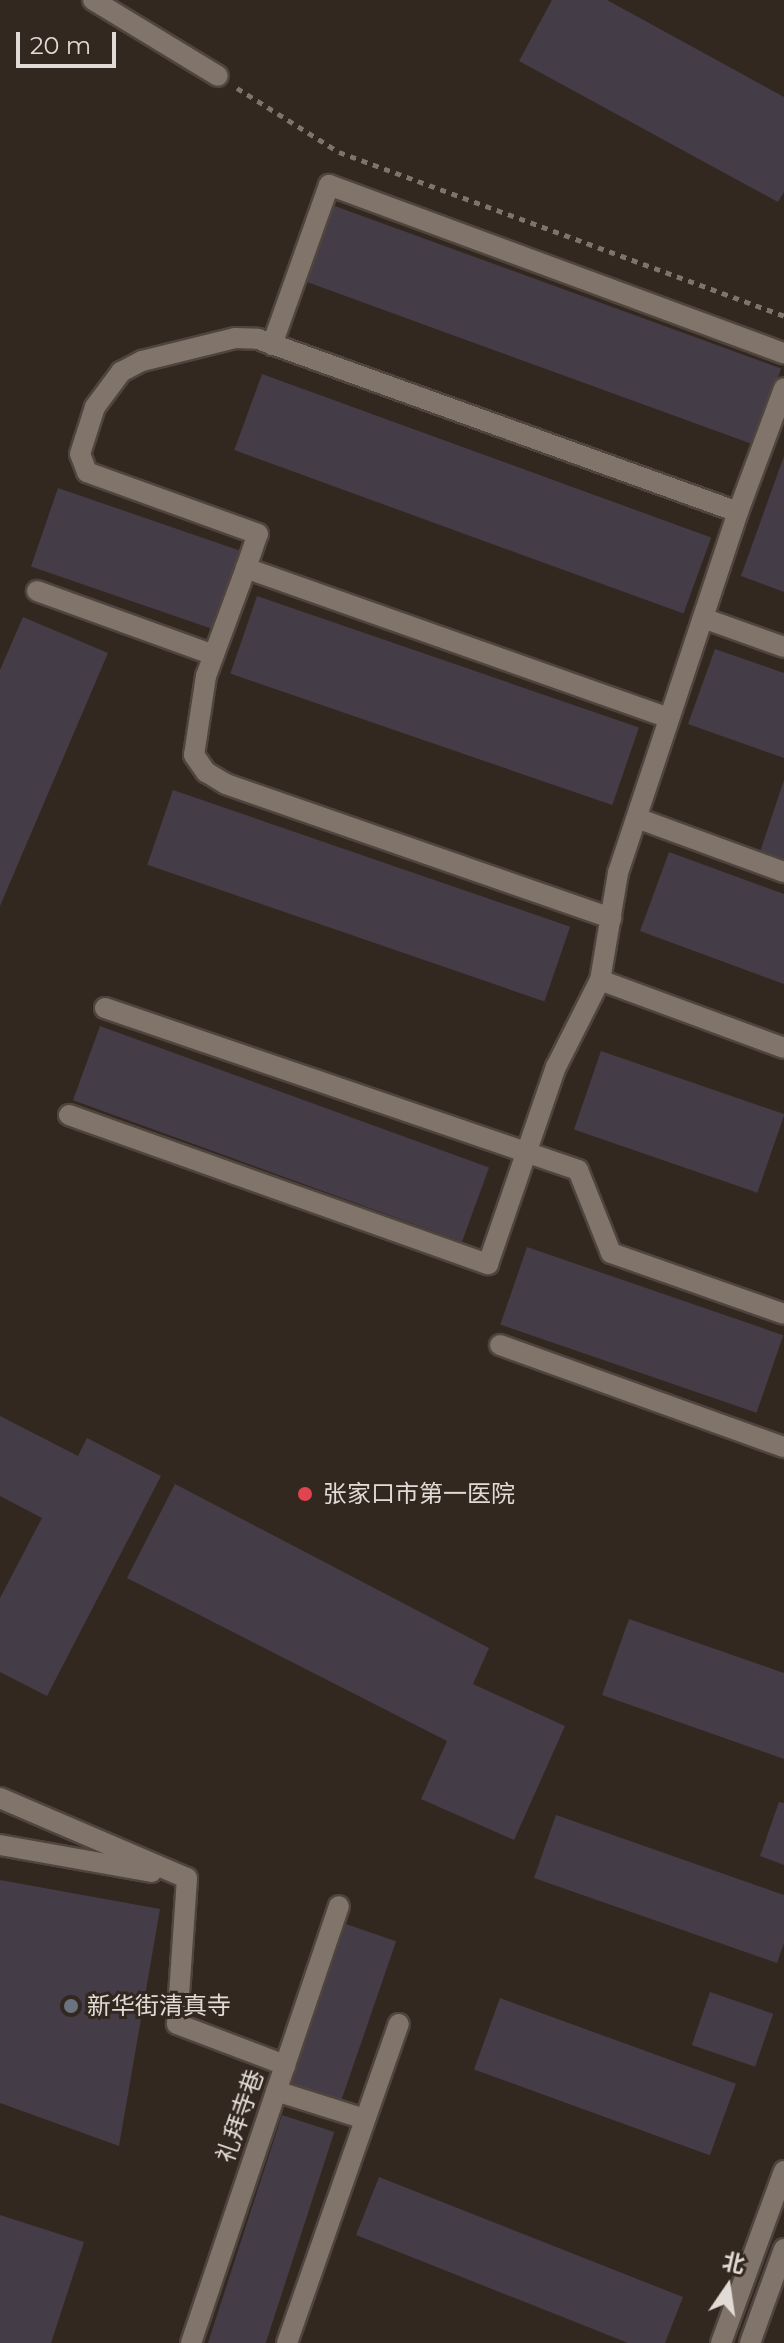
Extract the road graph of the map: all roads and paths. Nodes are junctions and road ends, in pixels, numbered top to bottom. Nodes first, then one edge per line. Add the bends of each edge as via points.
1 (93, 0) edge
2 (218, 76) joint
3 (784, 316) edge
4 (272, 345) junction
5 (784, 353) edge
6 (784, 388) edge
7 (738, 512) junction
8 (246, 568) junction
9 (37, 591) dead end
10 (703, 618) junction
11 (784, 647) edge
12 (214, 655) junction
13 (669, 718) junction
14 (637, 818) junction
15 (784, 872) edge
16 (611, 918) junction
17 (600, 980) junction
18 (105, 1008) dead end
19 (784, 1048) edge
20 (69, 1115) dead end
21 (527, 1151) junction
22 (784, 1314) edge
23 (500, 1345) dead end
24 (784, 1447) edge
25 (0, 1798) edge
26 (0, 1845) edge
27 (187, 1878) junction
28 (339, 1906) dead end
29 (399, 2024) dead end
30 (285, 2065) junction
31 (276, 2091) junction
32 (365, 2119) junction
33 (784, 2171) edge
34 (784, 2249) edge
35 (191, 2343) edge
36 (287, 2343) edge
37 (721, 2343) edge
38 (750, 2343) edge

1 - 2 street
2 - 3 path via 339,152
4 - 5 street via 329,185
4 - 7 street
4 - 8 street via 235,338 142,361 121,372 95,407 80,454 87,472 258,534
6 - 7 street
7 - 10 street
8 - 12 street
8 - 13 street
9 - 12 street
10 - 11 street
10 - 13 street
12 - 16 street via 194,755 206,772 226,784
13 - 14 street
14 - 15 street
14 - 16 street via 618,873
16 - 17 street
17 - 19 street
17 - 21 street via 556,1067
18 - 21 street
20 - 21 street via 488,1264
21 - 22 street via 578,1170 611,1253
23 - 24 street
25 - 27 street
26 - 27 street
27 - 30 street via 177,2024
28 - 30 street, 礼拜寺巷
29 - 32 street
30 - 31 street, 礼拜寺巷
31 - 32 street
31 - 35 street, 礼拜寺巷
32 - 36 street
33 - 37 street
34 - 38 street

